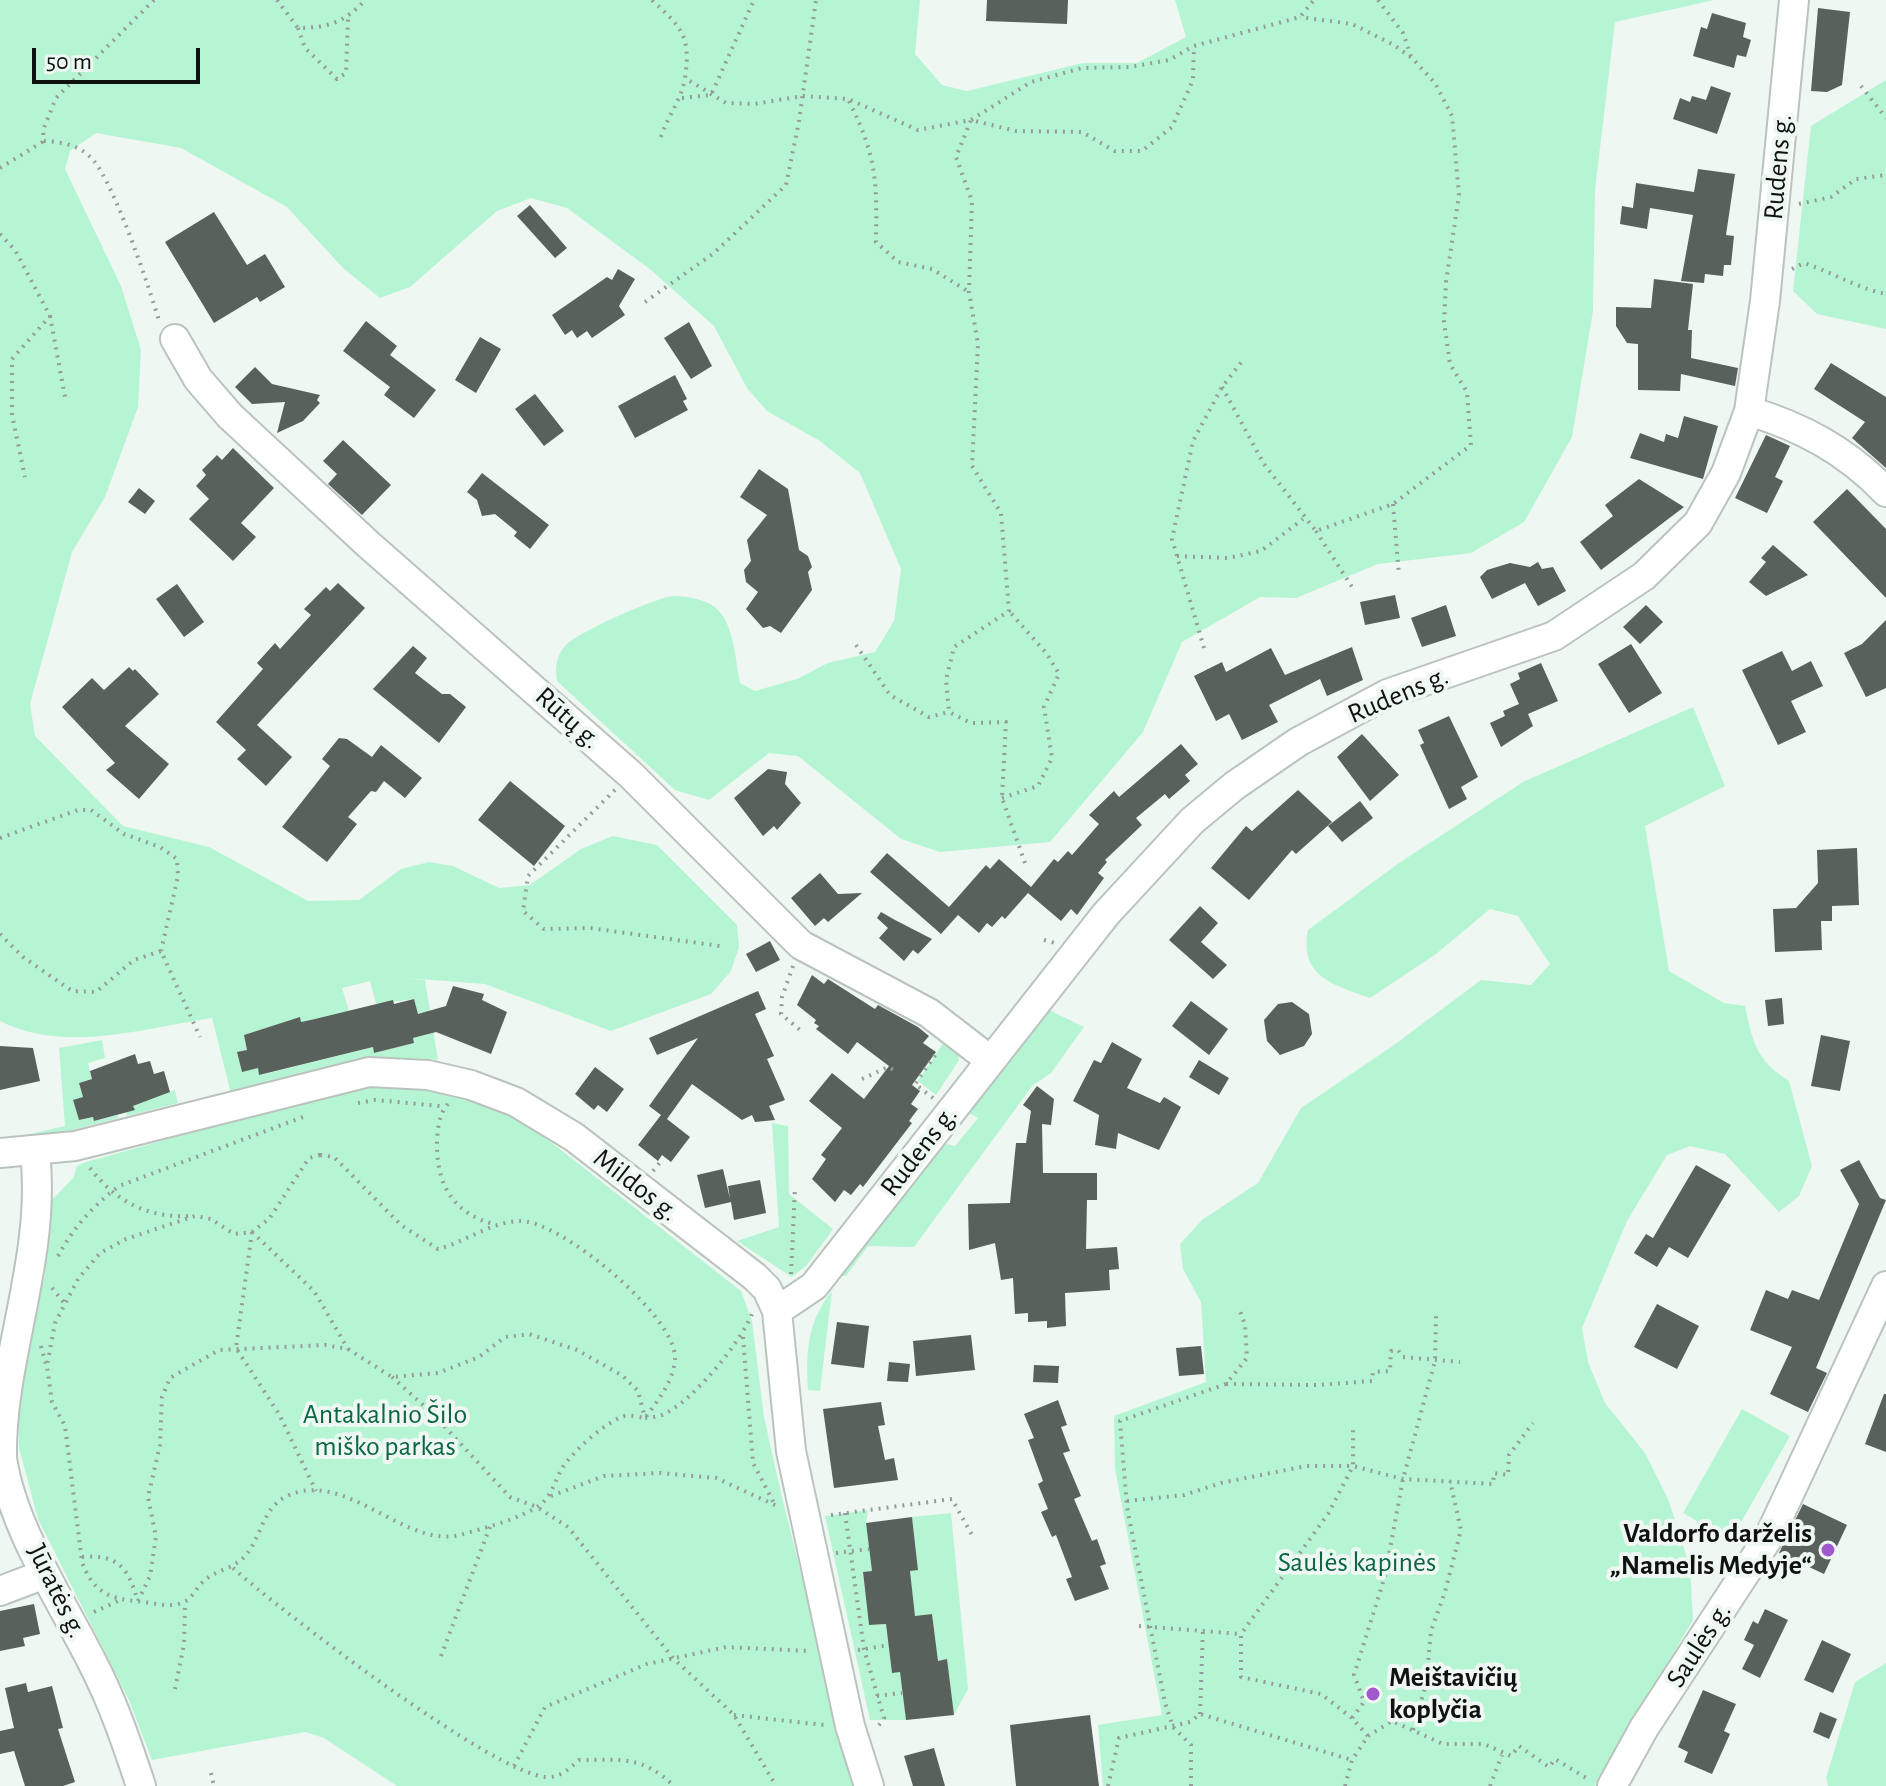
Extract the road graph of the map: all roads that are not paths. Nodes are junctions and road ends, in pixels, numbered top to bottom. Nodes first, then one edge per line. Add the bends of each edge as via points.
1 (1794, 0) edge
2 (175, 339) road end
3 (1749, 411) junction
4 (1886, 492) edge
5 (990, 1060) junction
6 (35, 1152) junction
7 (0, 1153) edge
8 (1886, 1286) edge
9 (766, 1307) junction
10 (45, 1574) junction
11 (0, 1591) edge
12 (1602, 1784) edge
13 (141, 1786) edge
14 (869, 1786) edge

1 - 3 street, Rudens g.
2 - 5 street, Rūtų g. via 198,379 230,416 362,540 631,775 801,945 929,1013
3 - 4 street via 1816,437 1843,453
3 - 5 street, Rudens g. via 1715,496 1682,542 1654,568 1554,636 1387,694 1298,742 1234,786 1192,821 1111,908
5 - 9 street, Rudens g. via 814,1286
6 - 7 street, Mildos g.
6 - 9 street, Mildos g. via 369,1072 417,1073 516,1102 574,1137 755,1277 767,1289
6 - 10 street, Jūratės g. via 31,1261 3,1387 1,1435 15,1501
8 - 12 street, Saulės g. via 1770,1535
9 - 14 street, Mildos g. via 804,1518
10 - 11 street
10 - 13 street, Jūratės g. via 114,1707

